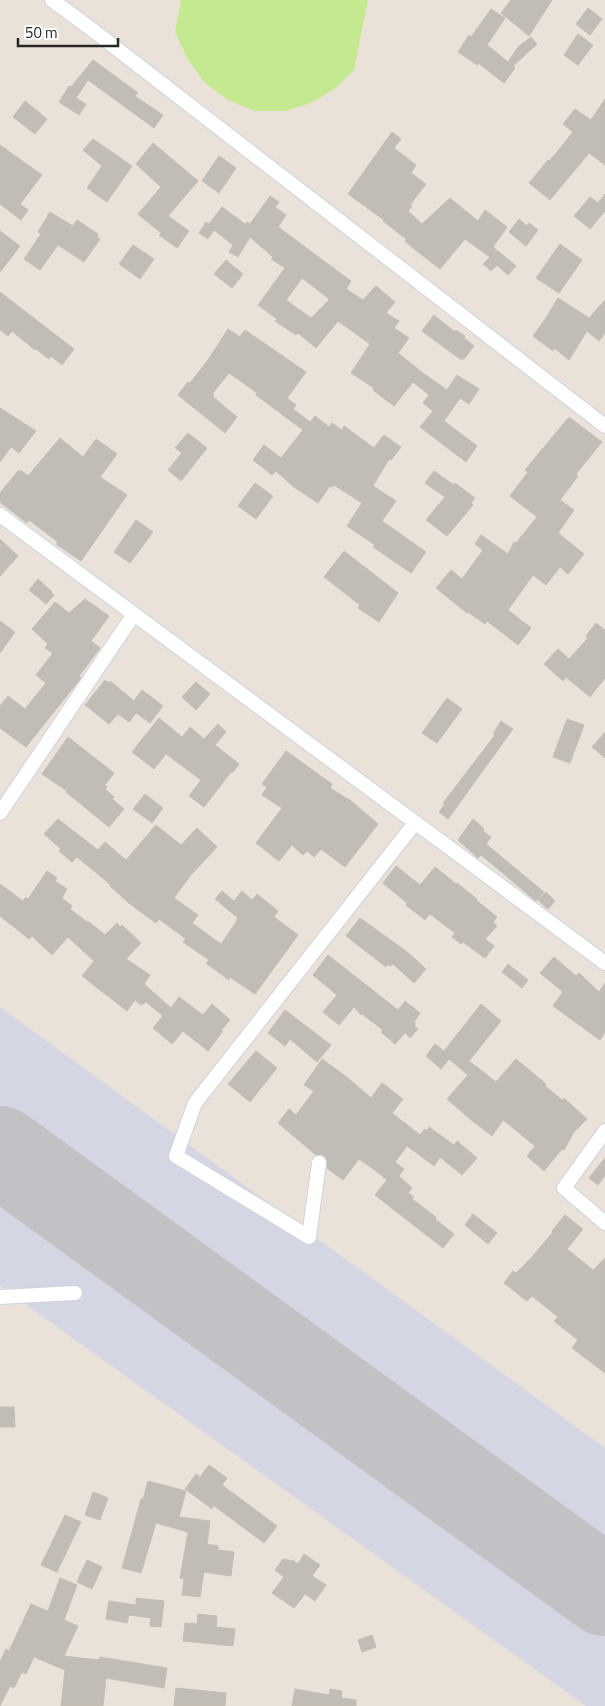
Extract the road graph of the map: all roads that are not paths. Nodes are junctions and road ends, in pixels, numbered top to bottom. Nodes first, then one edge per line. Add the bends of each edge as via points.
1 (52, 0) edge
2 (605, 426) edge
3 (0, 515) edge
4 (134, 614) junction
5 (0, 813) edge
6 (415, 823) junction
7 (605, 963) edge
8 (605, 1131) edge
9 (318, 1163) dead end
10 (605, 1223) edge
11 (75, 1293) dead end
12 (0, 1297) edge

1 - 2 street
3 - 4 street
4 - 5 street
4 - 6 street
6 - 7 street
6 - 9 street via 195,1103 176,1156 309,1237
8 - 10 street via 564,1188
11 - 12 street

